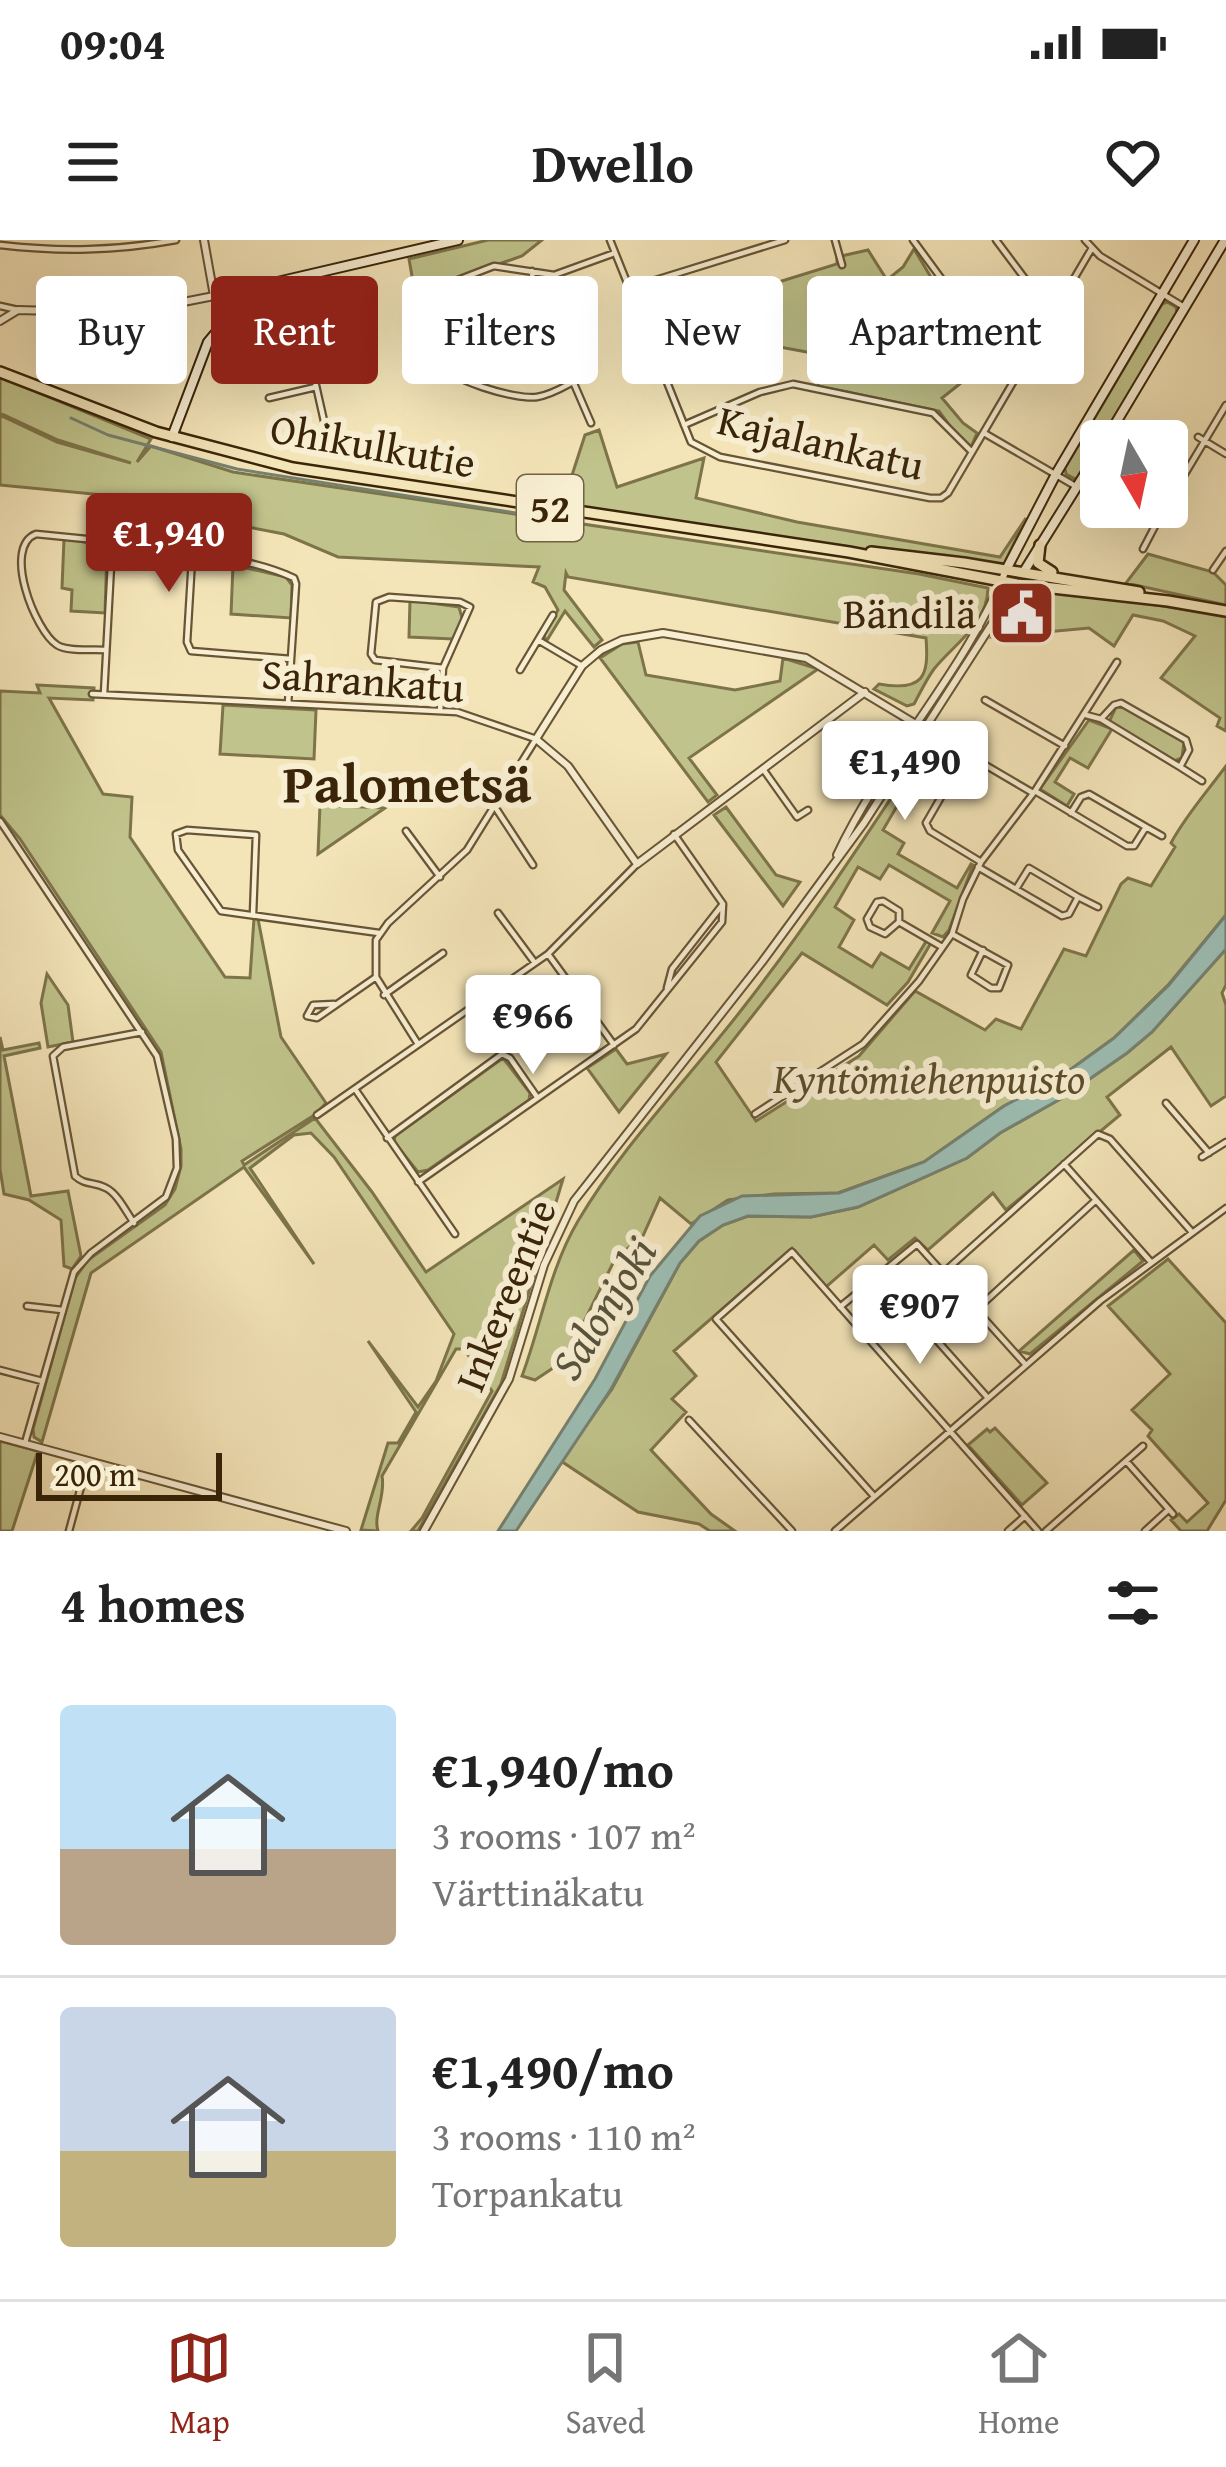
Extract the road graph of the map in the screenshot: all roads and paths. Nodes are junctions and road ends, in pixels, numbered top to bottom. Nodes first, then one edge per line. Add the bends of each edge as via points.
1 (124, 240) edge
2 (176, 240) edge
3 (204, 240) edge
4 (458, 240) edge
5 (610, 240) edge
6 (785, 240) edge
7 (836, 240) edge
8 (913, 240) edge
9 (995, 240) edge
10 (1085, 240) edge
11 (1194, 240) edge
12 (1222, 242) edge
13 (0, 244) edge
14 (133, 248) junction
15 (1092, 248) junction
16 (614, 253) junction
17 (842, 266) dead end
18 (532, 272) junction
19 (303, 276) edge
20 (468, 276) edge
21 (532, 276) edge
22 (624, 276) edge
23 (668, 276) edge
24 (940, 276) edge
25 (1022, 276) edge
26 (1075, 276) edge
27 (211, 279) edge
28 (1163, 295) junction
29 (211, 297) edge
30 (0, 306) edge
31 (1185, 307) junction
32 (18, 310) junction
33 (0, 321) edge
34 (211, 338) edge
35 (0, 372) edge
36 (315, 384) edge
37 (481, 384) edge
38 (568, 384) edge
39 (574, 384) edge
40 (667, 384) edge
41 (1013, 384) edge
42 (316, 387) junction
43 (268, 398) dead end
44 (1226, 405) edge
45 (1118, 420) edge
46 (324, 421) dead end
47 (590, 423) dead end
48 (683, 425) junction
49 (984, 433) junction
50 (172, 437) junction
51 (1201, 439) junction
52 (972, 452) junction
53 (1226, 454) edge
54 (1188, 464) edge
55 (1056, 474) junction
56 (1080, 482) edge
57 (1077, 487) junction
58 (1154, 528) edge
59 (1040, 545) junction
60 (1143, 549) dead end
61 (1226, 550) edge
62 (1214, 570) dead end
63 (1004, 576) junction
64 (1020, 579) junction
65 (1068, 579) junction
66 (1168, 601) junction
67 (1226, 611) edge
68 (554, 615) dead end
69 (538, 640) junction
70 (106, 650) junction
71 (291, 659) junction
72 (1117, 662) dead end
73 (582, 666) junction
74 (442, 668) junction
75 (520, 670) dead end
76 (865, 692) junction
77 (92, 694) dead end
78 (104, 694) junction
79 (985, 700) dead end
80 (288, 704) junction
81 (440, 711) junction
82 (1086, 715) junction
83 (1101, 719) junction
84 (914, 723) junction
85 (924, 729) junction
86 (536, 740) junction
87 (1065, 746) junction
88 (966, 754) junction
89 (1180, 767) junction
90 (763, 769) junction
91 (1202, 781) dead end
92 (1035, 792) junction
93 (495, 807) junction
94 (808, 809) dead end
95 (1071, 813) junction
96 (797, 817) junction
97 (0, 820) edge
98 (790, 822) dead end
99 (1146, 827) junction
100 (406, 831) dead end
101 (674, 835) junction
102 (1162, 836) dead end
103 (637, 864) junction
104 (832, 864) junction
105 (980, 864) junction
106 (533, 865) dead end
107 (440, 878) junction
108 (1016, 889) junction
109 (1078, 896) junction
110 (1098, 908) dead end
111 (498, 913) dead end
112 (254, 914) junction
113 (899, 922) junction
114 (379, 933) junction
115 (952, 934) junction
116 (942, 947) junction
117 (983, 950) junction
118 (443, 952) dead end
119 (548, 954) junction
120 (535, 963) junction
121 (376, 977) junction
122 (385, 994) junction
123 (334, 1004) dead end
124 (142, 1032) junction
125 (418, 1044) junction
126 (614, 1046) junction
127 (355, 1089) junction
128 (538, 1098) junction
129 (1166, 1103) dead end
130 (317, 1114) dead end
131 (755, 1114) dead end
132 (387, 1138) junction
133 (1226, 1142) edge
134 (1064, 1163) junction
135 (418, 1182) junction
136 (1096, 1200) junction
137 (1226, 1208) edge
138 (134, 1223) junction
139 (1191, 1231) junction
140 (455, 1234) dead end
141 (1150, 1261) junction
142 (944, 1272) junction
143 (878, 1274) junction
144 (27, 1306) dead end
145 (840, 1307) junction
146 (977, 1309) junction
147 (62, 1310) junction
148 (1026, 1365) junction
149 (0, 1370) edge
150 (42, 1381) junction
151 (988, 1398) junction
152 (689, 1420) dead end
153 (950, 1432) junction
154 (0, 1437) edge
155 (25, 1443) junction
156 (1143, 1446) dead end
157 (88, 1459) junction
158 (1126, 1462) junction
159 (873, 1495) junction
160 (1025, 1516) junction
161 (836, 1530) edge
162 (69, 1531) edge
163 (346, 1531) edge
164 (424, 1531) edge
165 (792, 1531) edge
166 (1008, 1531) edge
167 (1042, 1531) edge
168 (1144, 1531) edge

1 - 14 street
2 - 14 street
3 - 27 street
4 - 19 main road
5 - 16 street, Kajalankatu
6 - 23 street
7 - 17 street
8 - 24 street
9 - 25 street
10 - 15 street
11 - 28 main road
12 - 31 main road
13 - 14 street via 66,252
15 - 26 street
15 - 28 street
16 - 18 street via 566,273
16 - 22 street, Kajalankatu
18 - 20 street via 494,266
18 - 21 street
28 - 31 street
28 - 55 main road
29 - 32 street via 127,313
30 - 32 street
31 - 45 main road
32 - 33 street
34 - 50 main road
35 - 50 main road, 52
36 - 42 street
37 - 38 street via 531,398
39 - 47 street
40 - 48 street, Kajalankatu
41 - 49 street
42 - 43 street
42 - 46 street
44 - 51 street
48 - 52 street via 793,384 933,413
48 - 52 street, Kajalankatu via 691,442 720,457 941,499
49 - 52 street
49 - 55 street
50 - 63 main road, Ohikulkutie / 52 via 293,468
51 - 53 street
51 - 54 street
55 - 57 street
55 - 63 main road
56 - 57 main road
57 - 59 main road
58 - 60 street
59 - 64 main road
59 - 65 main road via 1040,566
61 - 62 street
63 - 64 main road, Ohikulkutie / 52
63 - 84 street, Inkereentie via 985,619
64 - 65 main road, Ohikulkutie / 52
64 - 66 main road, Ohikulkutie / 52
64 - 85 street, Inkereentie
65 - 66 main road, Ohikulkutie / 52
66 - 67 main road, Ohikulkutie / 52
68 - 69 street
69 - 73 street
69 - 75 street
70 - 70 street via 112,547 28,537 22,580 53,641
70 - 78 street
71 - 71 street via 294,578 192,559 191,651
71 - 80 street
72 - 82 street
73 - 76 street via 622,640 676,634 806,658
73 - 86 street
74 - 74 street via 470,607 376,602 375,660
74 - 81 street
76 - 84 street
76 - 90 street
77 - 78 street, Sahrankatu
78 - 80 street, Sahrankatu
79 - 87 street
80 - 81 street, Sahrankatu
81 - 86 street, Sahrankatu via 472,714
82 - 83 street
82 - 87 street
83 - 89 street
83 - 89 street via 1121,703 1186,740
84 - 85 street
84 - 104 street, Inkereentie
85 - 88 street
85 - 104 street, Inkereentie
86 - 93 street
86 - 103 street, Sahrankatu via 568,766
87 - 92 street
88 - 92 street
88 - 105 street via 926,823
89 - 91 street
90 - 96 street
90 - 101 street
92 - 95 street
92 - 105 street
93 - 106 street
93 - 107 street
94 - 96 street
95 - 99 street via 1089,794
95 - 99 street via 1130,847
96 - 98 street
97 - 124 street
99 - 102 street
100 - 107 street
101 - 103 street
101 - 126 street via 723,904 672,969 666,993
103 - 119 street
104 - 164 street, Inkereentie via 574,1201 544,1265 509,1378
105 - 108 street
105 - 115 street
107 - 114 street
108 - 109 street via 1062,916
108 - 109 street via 1029,868
109 - 110 street
111 - 120 street
112 - 112 street via 215,906 178,850 179,832 256,835
112 - 114 street
113 - 113 street via 898,910 881,901 867,919 884,934
113 - 116 street
114 - 121 street
115 - 116 street
115 - 117 street
116 - 131 street via 862,1044
117 - 117 street via 1007,965 999,988 971,975
118 - 122 street
119 - 120 street
119 - 126 street
120 - 125 street
121 - 122 street
121 - 123 street
122 - 125 street
124 - 138 street via 163,1072 177,1163 166,1198
124 - 138 street via 52,1056 75,1176 111,1191
125 - 127 street
126 - 128 street
127 - 130 street
127 - 132 street
128 - 132 street via 502,1054
128 - 135 street
129 - 133 street via 1205,1155
132 - 135 street
134 - 136 street
134 - 139 street via 1103,1134
134 - 142 street
135 - 140 street
136 - 141 street
136 - 146 street
137 - 139 street
138 - 147 street via 79,1264
139 - 141 street
141 - 148 street
142 - 143 street via 917,1244
142 - 146 street
143 - 145 street
143 - 151 street
144 - 147 street
145 - 153 street
145 - 159 street via 792,1252 716,1318
146 - 148 street
147 - 150 street
148 - 151 street
149 - 150 street
150 - 155 street
151 - 153 street
152 - 165 street
153 - 159 street
153 - 160 street
154 - 155 street
155 - 157 street
156 - 158 street
157 - 162 street
157 - 163 street
158 - 167 street
158 - 168 street via 1171,1512
159 - 161 street
160 - 166 street
160 - 167 street

